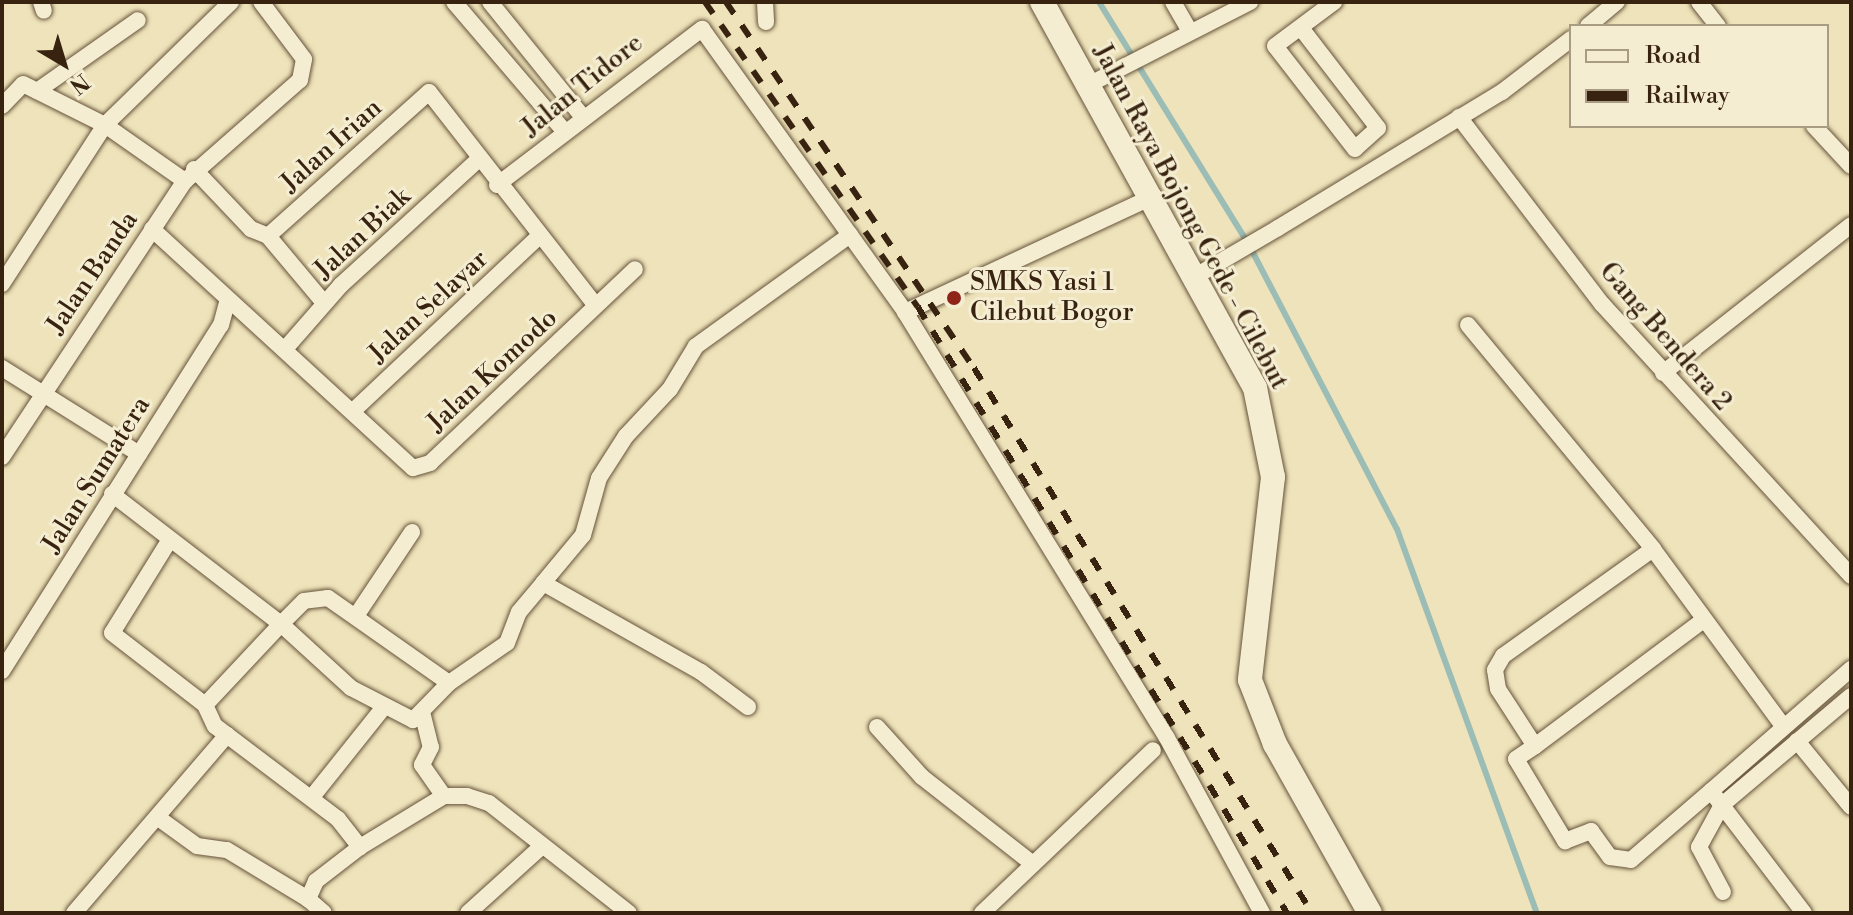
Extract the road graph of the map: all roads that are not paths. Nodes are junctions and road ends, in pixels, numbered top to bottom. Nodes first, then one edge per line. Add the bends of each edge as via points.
1 (231, 2) edge
2 (261, 2) edge
3 (454, 2) edge
4 (490, 2) edge
5 (765, 2) edge
6 (1042, 2) edge
7 (1173, 2) edge
8 (1334, 2) edge
9 (1617, 2) edge
10 (1699, 2) edge
11 (1234, 4) edge
12 (138, 20) dead end
13 (766, 22) dead end
14 (1590, 24) edge
15 (1716, 24) edge
16 (1301, 28) junction
17 (1190, 31) junction
18 (1569, 40) edge
19 (1095, 82) junction
20 (37, 91) junction
21 (2, 106) edge
22 (582, 116) junction
23 (1459, 117) junction
24 (105, 125) junction
25 (1816, 128) edge
26 (564, 131) junction
27 (1848, 155) edge
28 (479, 159) junction
29 (190, 175) junction
30 (497, 185) junction
31 (1154, 196) junction
32 (1851, 225) edge
33 (152, 229) junction
34 (850, 235) junction
35 (268, 236) junction
36 (538, 237) junction
37 (635, 269) dead end
38 (1192, 269) junction
39 (2, 284) edge
40 (227, 302) junction
41 (324, 303) junction
42 (596, 306) junction
43 (905, 312) junction
44 (1468, 325) dead end
45 (285, 349) junction
46 (2, 368) edge
47 (1663, 373) junction
48 (41, 392) junction
49 (353, 411) junction
50 (139, 454) junction
51 (2, 457) edge
52 (112, 494) junction
53 (412, 532) dead end
54 (169, 541) junction
55 (1653, 549) junction
56 (1851, 576) edge
57 (543, 583) junction
58 (356, 616) junction
59 (1702, 621) junction
60 (281, 624) junction
61 (1851, 669) edge
62 (2, 671) edge
63 (449, 683) junction
64 (1851, 696) edge
65 (205, 705) junction
66 (748, 707) dead end
67 (383, 708) junction
68 (423, 716) junction
69 (1783, 726) junction
70 (877, 727) dead end
71 (227, 735) junction
72 (1797, 741) junction
73 (1535, 746) junction
74 (1153, 750) dead end
75 (1711, 791) junction
76 (444, 796) junction
77 (312, 797) junction
78 (1722, 805) junction
79 (1851, 807) edge
80 (157, 817) junction
81 (360, 847) junction
82 (541, 847) junction
83 (1033, 864) junction
84 (1723, 892) dead end
85 (308, 899) junction
86 (74, 913) edge
87 (324, 913) edge
88 (468, 913) edge
89 (629, 913) edge
90 (982, 913) edge
91 (1262, 913) edge
92 (1370, 913) edge
93 (1804, 913) edge

1 - 24 street
2 - 29 street, Jalan Banda via 304,59 300,80
3 - 26 street
4 - 22 street
5 - 13 street
6 - 19 main road, Jalan Raya Bojong Gede - Cilebut
7 - 17 street
8 - 16 street
9 - 14 street
10 - 15 street
11 - 17 street
12 - 20 street
16 - 16 street via 1378,128 1355,149 1278,53 1275,46
17 - 19 street
18 - 23 street
19 - 31 main road, Jalan Raya Bojong Gede - Cilebut
20 - 21 street via 18,85
20 - 24 street
22 - 26 street, Jalan Tidore
22 - 34 street, Jalan Tidore via 702,29
23 - 38 street via 1201,273
23 - 47 street, Gang Bendera 2
24 - 29 street
24 - 39 street
25 - 27 street
26 - 30 street, Jalan Tidore
28 - 30 street
28 - 35 street, Jalan Irian via 429,92
28 - 41 street, Jalan Biak
29 - 33 street, Jalan Banda
29 - 35 street
30 - 36 street
31 - 38 main road, Jalan Raya Bojong Gede - Cilebut
31 - 43 street
32 - 47 street
33 - 40 street
33 - 48 street, Jalan Banda
34 - 43 street
34 - 57 street via 696,346 670,389 626,436 599,478 583,535
35 - 41 street
36 - 42 street
36 - 49 street, Jalan Selayar
37 - 42 street, Jalan Komodo
38 - 92 main road, Jalan Raya Bojong Gede - Cilebut via 1255,388 1269,438 1271,519 1250,680 1275,744
40 - 45 street
40 - 50 street, Jalan Sumatera via 221,325
41 - 45 street, Jalan Biak
42 - 49 street, Jalan Komodo via 422,469
43 - 91 street via 1167,738
44 - 55 street
45 - 49 street
46 - 48 street
47 - 56 street, Gang Bendera 2
48 - 50 street
48 - 51 street, Jalan Banda
50 - 52 street, Jalan Sumatera
52 - 54 street
52 - 62 street, Jalan Sumatera
53 - 58 street
54 - 60 street
54 - 65 street via 112,633
55 - 59 street
55 - 73 street via 1495,670 1498,689
57 - 63 street via 507,643
57 - 66 street via 701,672
58 - 60 street via 318,596
58 - 63 street
59 - 69 street
59 - 73 street
60 - 65 street
60 - 67 street
61 - 69 street
63 - 68 street
64 - 72 street
65 - 71 street
67 - 68 street via 405,721
67 - 77 street
68 - 76 street via 431,747 422,765
69 - 75 street
70 - 83 street via 922,777
71 - 77 street
71 - 80 street
72 - 78 street
72 - 79 street
73 - 75 street via 1516,759 1565,841 1591,831 1616,861 1631,860
74 - 83 street
75 - 78 street
76 - 81 street
76 - 82 street via 489,803
77 - 81 street
78 - 84 street via 1699,847
78 - 93 street
80 - 85 street via 197,846 227,850
80 - 86 street
81 - 85 street via 316,881
82 - 88 street
82 - 89 street
83 - 90 street
85 - 87 street

